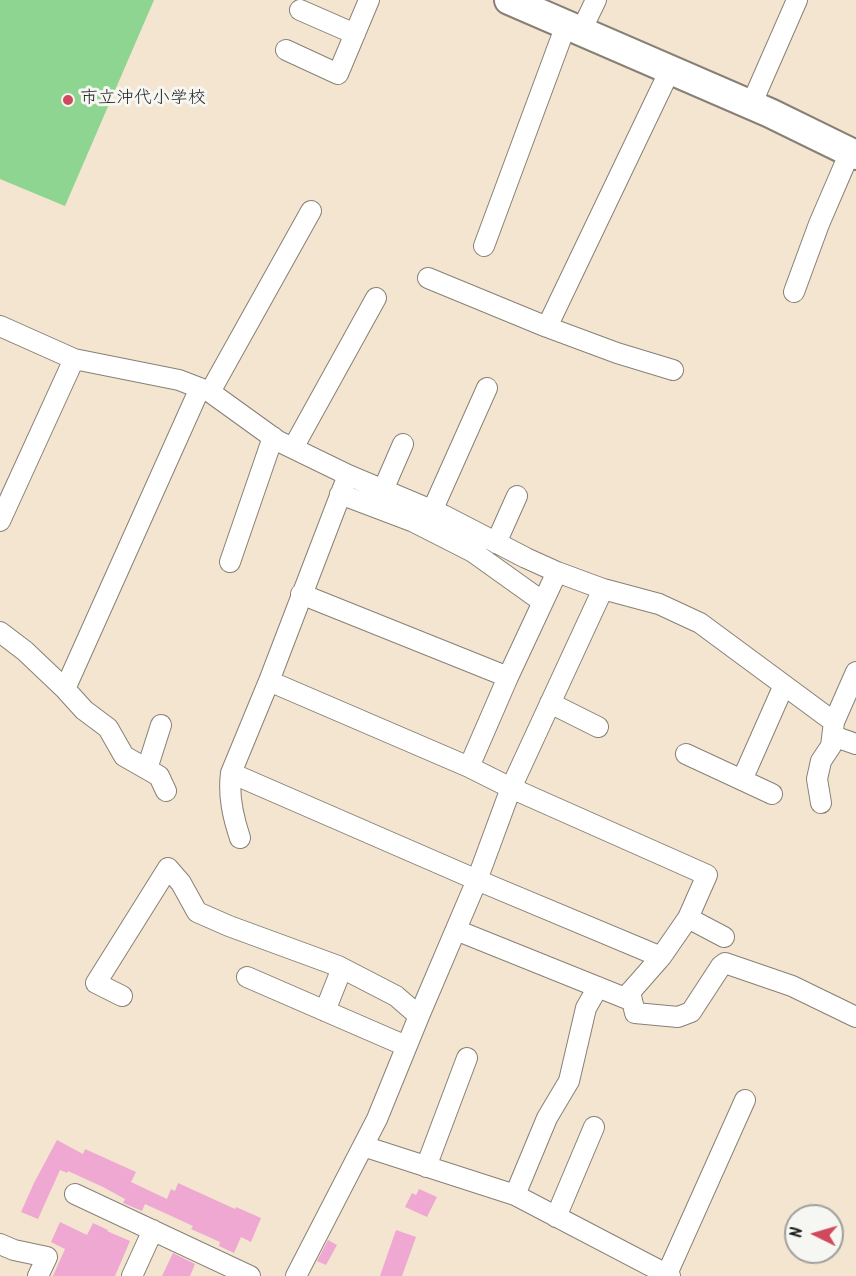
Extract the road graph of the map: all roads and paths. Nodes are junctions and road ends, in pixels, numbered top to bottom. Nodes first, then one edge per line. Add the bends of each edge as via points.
1 (369, 0) edge
2 (509, 0) edge
3 (596, 0) edge
4 (797, 0) edge
5 (300, 9) dead end
6 (574, 28) junction
7 (355, 34) junction
8 (286, 50) dead end
9 (670, 70) junction
10 (751, 105) junction
11 (853, 154) edge
12 (310, 211) dead end
13 (484, 246) dead end
14 (428, 278) dead end
15 (794, 292) dead end
16 (376, 298) dead end
17 (0, 326) edge
18 (547, 327) junction
19 (74, 359) junction
20 (673, 370) dead end
21 (487, 388) dead end
22 (205, 390) junction
23 (273, 437) junction
24 (403, 444) dead end
25 (293, 448) junction
26 (348, 475) junction
27 (383, 490) junction
28 (340, 494) junction
29 (517, 496) dead end
30 (432, 510) junction
31 (0, 521) edge
32 (496, 543) junction
33 (230, 562) dead end
34 (557, 572) junction
35 (603, 589) junction
36 (301, 594) junction
37 (543, 602) junction
38 (0, 632) edge
39 (508, 677) junction
40 (269, 681) junction
41 (854, 682) edge
42 (784, 685) junction
43 (65, 689) junction
44 (550, 704) junction
45 (161, 725) dead end
46 (598, 727) dead end
47 (834, 729) junction
48 (856, 744) edge
49 (686, 754) dead end
50 (469, 767) junction
51 (147, 769) junction
52 (231, 773) junction
53 (742, 780) junction
54 (511, 788) junction
55 (166, 791) dead end
56 (772, 794) dead end
57 (821, 803) dead end
58 (240, 838) dead end
59 (477, 880) junction
60 (688, 918) junction
61 (456, 930) junction
62 (724, 937) dead end
63 (661, 957) junction
64 (342, 968) junction
65 (247, 977) dead end
66 (598, 987) junction
67 (630, 992) junction
68 (122, 996) dead end
69 (325, 1011) junction
70 (419, 1016) junction
71 (856, 1017) edge
72 (406, 1046) junction
73 (466, 1058) dead end
74 (745, 1100) dead end
75 (594, 1127) dead end
76 (363, 1146) junction
77 (426, 1167) junction
78 (75, 1194) dead end
79 (514, 1195) junction
80 (556, 1217) junction
81 (153, 1230) junction
82 (0, 1244) edge
83 (668, 1275) edge
84 (38, 1276) edge
85 (132, 1276) edge
86 (250, 1276) edge
87 (296, 1276) edge

1 - 7 street
2 - 6 street
3 - 6 street
4 - 10 street
5 - 7 street
6 - 9 street
6 - 13 street
7 - 8 street via 338,74
9 - 10 street
9 - 18 street
10 - 11 street
11 - 15 street via 819,224
12 - 22 street
14 - 18 street
16 - 25 street
17 - 19 street
18 - 20 street
19 - 22 street via 179,380
19 - 31 street
21 - 30 street
22 - 23 street
22 - 43 street
23 - 25 street
23 - 33 street
24 - 27 street
25 - 26 street
26 - 27 street
26 - 28 street
27 - 30 street
28 - 36 street
28 - 37 street via 414,522 473,552
29 - 32 street
30 - 32 street
32 - 34 street
34 - 35 street
34 - 37 street
35 - 42 street via 659,604 700,623
35 - 44 street
36 - 39 street
36 - 40 street
37 - 39 street
38 - 43 street
39 - 50 street
40 - 50 street
40 - 52 street
41 - 47 street
42 - 47 street
42 - 53 street
43 - 51 street via 108,728 124,756
44 - 46 street
44 - 54 street
45 - 51 street
47 - 48 street
47 - 57 street via 817,779
49 - 53 street
50 - 54 street
51 - 55 street via 159,776
52 - 58 street via 229,787
52 - 59 street
53 - 56 street
54 - 59 street
54 - 60 street via 707,875
59 - 61 street
59 - 63 street
60 - 62 street
60 - 63 street
61 - 66 street
61 - 70 street
63 - 67 street
64 - 68 street via 198,912 168,868 96,983
64 - 69 street
64 - 70 street via 396,996
65 - 69 street
66 - 67 street via 625,998
66 - 79 street via 586,1008 569,1081 547,1118
67 - 71 street via 635,1013 678,1017 691,1012 725,963 792,986
69 - 72 street
70 - 72 street
72 - 76 street
73 - 77 street
74 - 83 street
75 - 80 street
76 - 77 street
76 - 87 street
77 - 79 street
78 - 81 street
79 - 80 street
80 - 83 street
81 - 85 street
81 - 86 street
82 - 84 street via 47,1257

